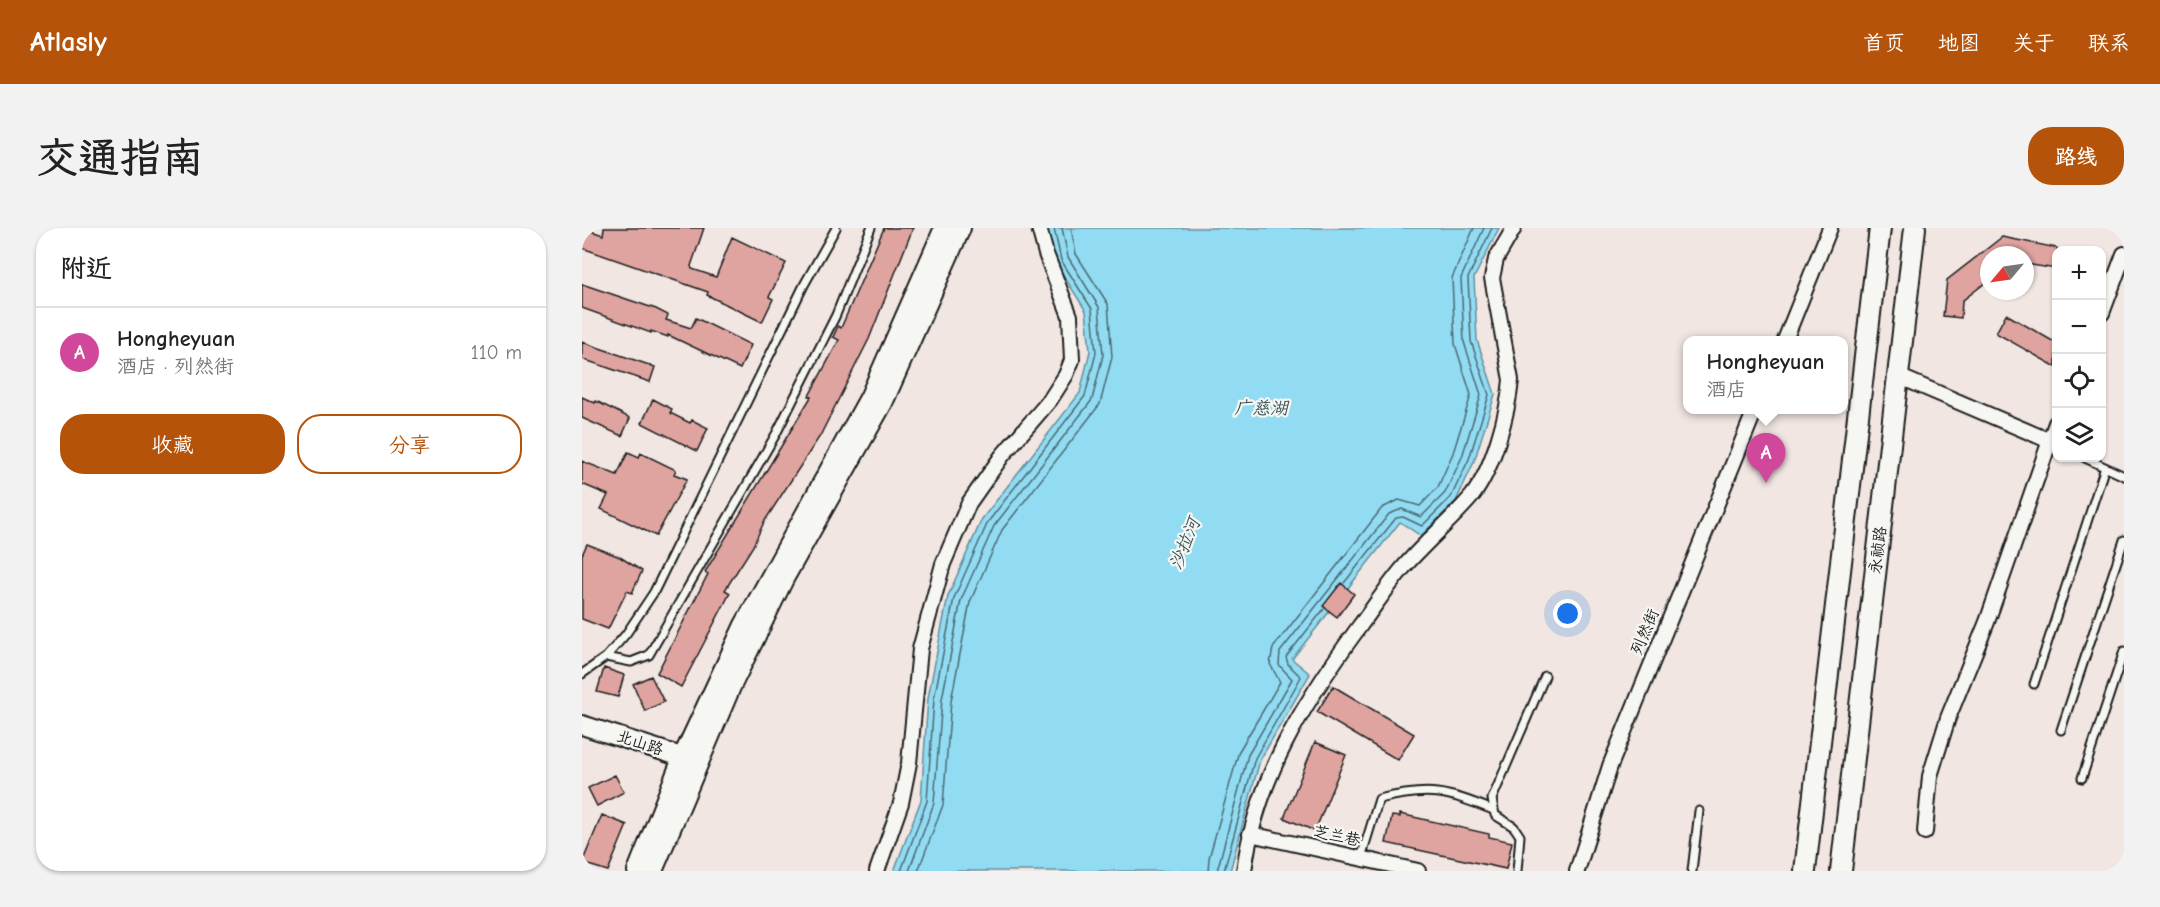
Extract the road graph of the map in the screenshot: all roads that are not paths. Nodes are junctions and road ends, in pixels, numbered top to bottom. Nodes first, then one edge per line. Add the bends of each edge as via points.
1 (836, 228) edge
2 (871, 228) edge
3 (944, 228) edge
4 (961, 228) edge
5 (1039, 228) edge
6 (1514, 228) edge
7 (1830, 228) edge
8 (1880, 228) edge
9 (1916, 228) edge
10 (2124, 254) edge
11 (2106, 302) edge
12 (1787, 336) edge
13 (1898, 375) junction
14 (1753, 414) edge
15 (2052, 443) edge
16 (2052, 446) edge
17 (2094, 462) edge
18 (2105, 467) junction
19 (2124, 476) edge
20 (2124, 540) edge
21 (2124, 651) edge
22 (606, 657) junction
23 (582, 674) edge
24 (1545, 676) dead end
25 (2034, 684) dead end
26 (582, 725) edge
27 (2061, 730) dead end
28 (690, 760) junction
29 (2082, 778) dead end
30 (1493, 810) junction
31 (1699, 811) dead end
32 (1925, 832) dead end
33 (1250, 834) junction
34 (1361, 858) junction
35 (637, 871) edge
36 (653, 871) edge
37 (877, 871) edge
38 (1244, 871) edge
39 (1418, 871) edge
40 (1517, 871) edge
41 (1577, 871) edge
42 (1692, 871) edge
43 (1805, 871) edge
44 (1841, 871) edge

1 - 22 lane via 654,592
2 - 22 lane via 836,315 776,434 649,655 631,662
3 - 28 street via 870,396 767,579
4 - 28 street via 884,403 785,577
5 - 37 street via 1070,316 1072,360 1050,399 1002,456 969,504 943,564 920,649 901,803
6 - 33 street via 1496,259 1492,278 1510,380 1509,397 1486,471 1471,496 1402,570 1325,674 1272,770
7 - 12 street
8 - 43 main road
9 - 13 main road, 永祯路
10 - 11 street
13 - 15 street
13 - 44 main road, 永祯路
14 - 41 street, 列然街 via 1610,766
16 - 32 street via 1948,718 1930,776
17 - 18 lane
18 - 19 lane
18 - 25 lane
20 - 27 lane
21 - 29 lane
22 - 23 lane
24 - 30 lane via 1492,799
26 - 28 street, 北山路
28 - 35 street
28 - 36 street
30 - 34 lane via 1454,794 1427,790 1379,799
30 - 40 lane via 1520,836
31 - 42 lane
33 - 34 street, 芝兰巷
33 - 38 street
34 - 39 street, 芝兰巷

